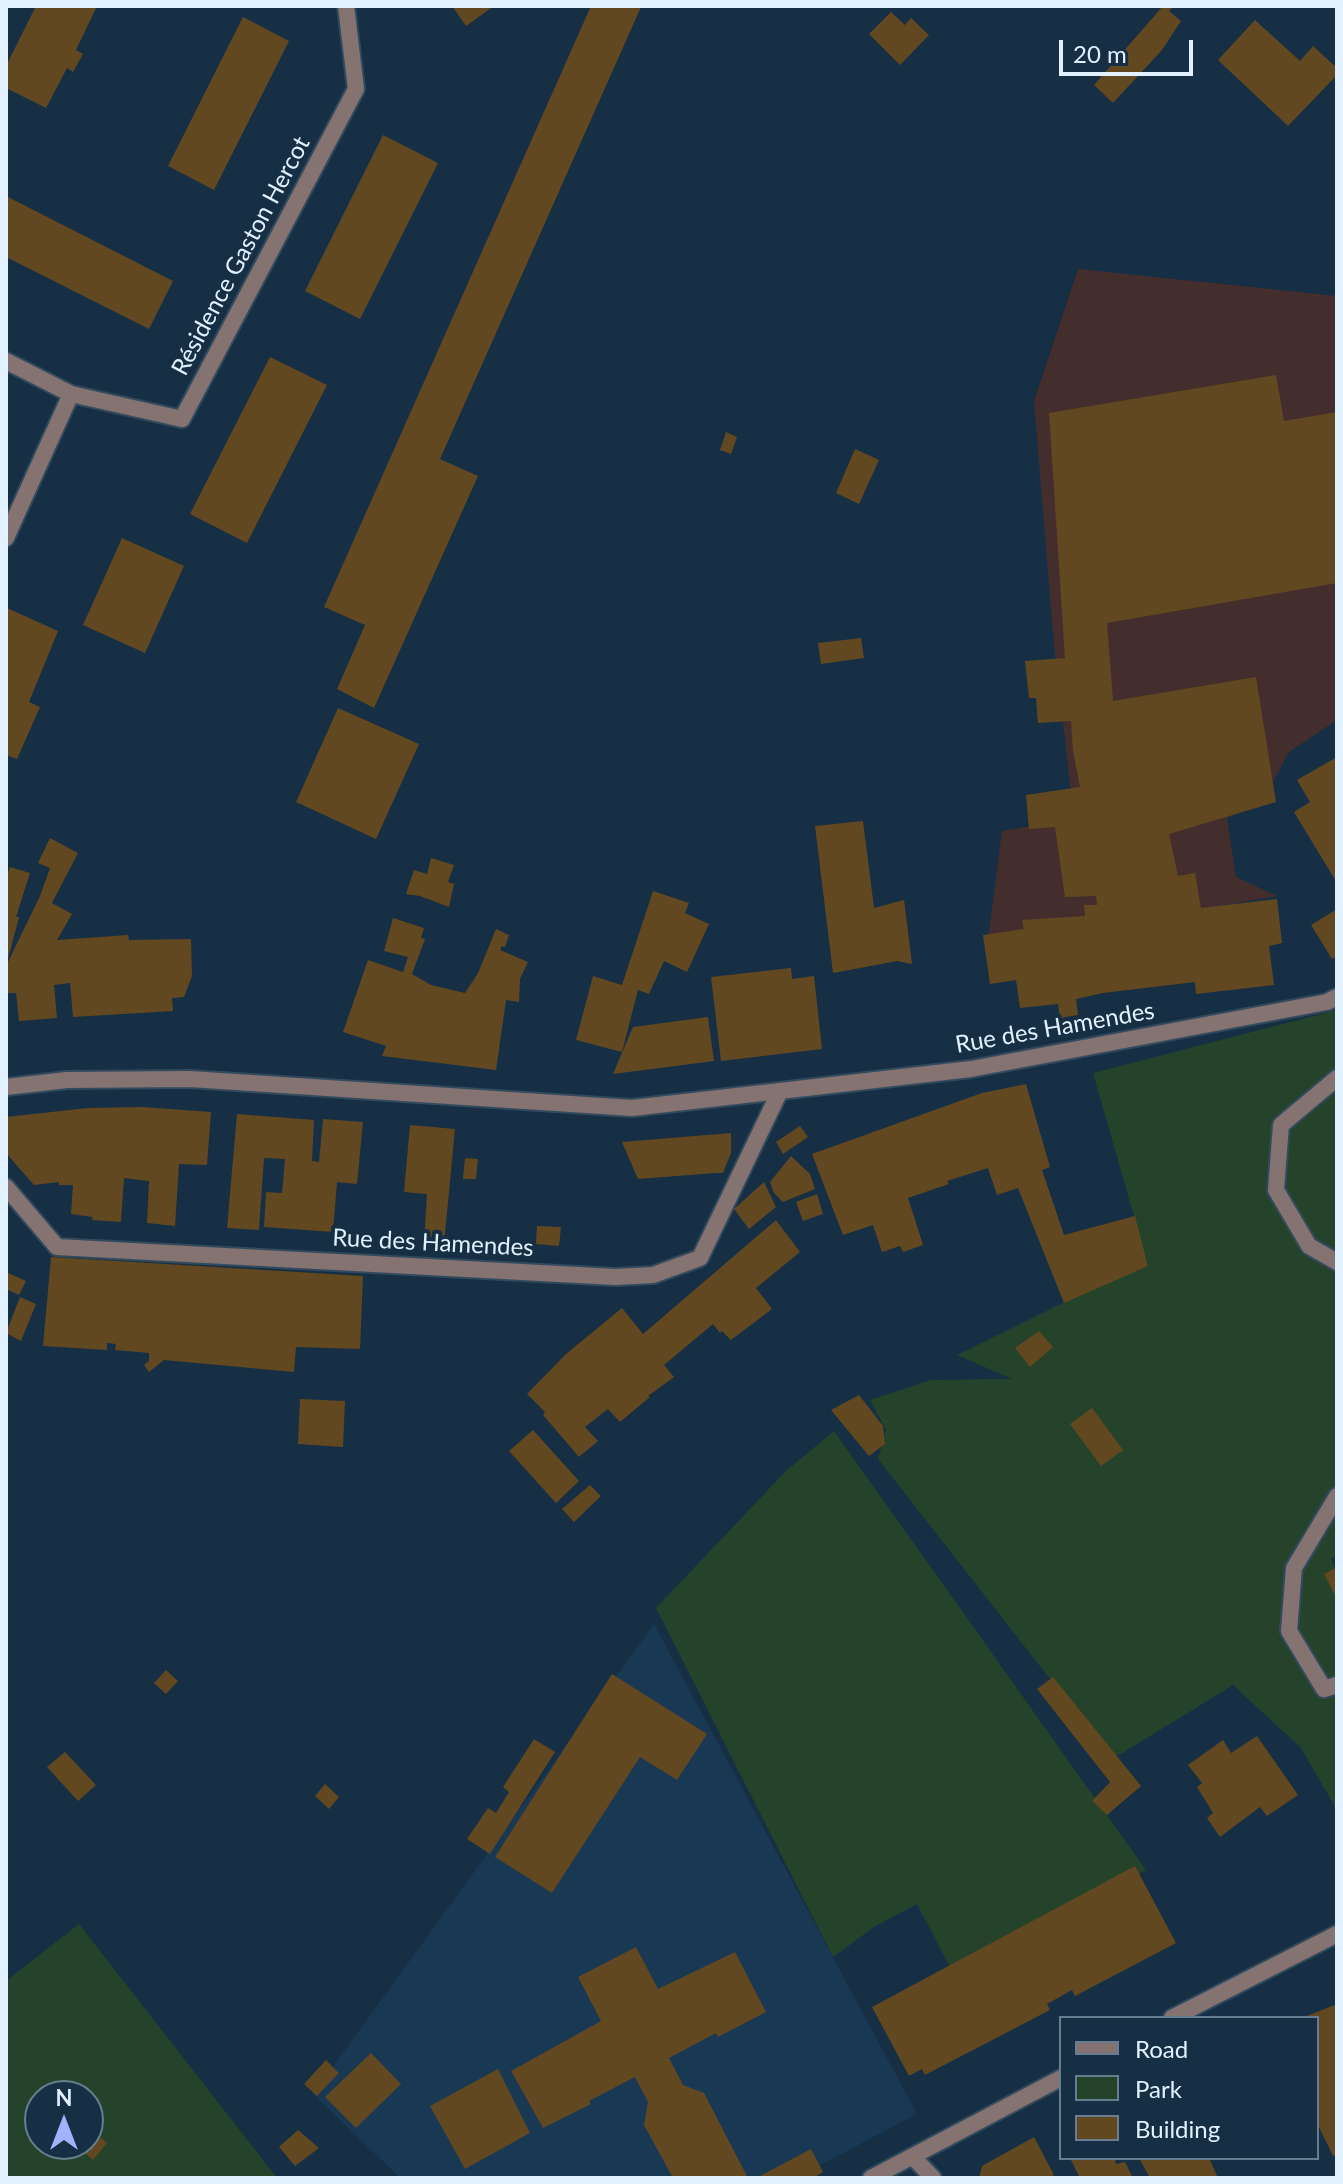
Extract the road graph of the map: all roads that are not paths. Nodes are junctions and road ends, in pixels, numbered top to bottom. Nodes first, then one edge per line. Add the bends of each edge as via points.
1 (346, 6) edge
2 (6, 361) edge
3 (71, 394) junction
4 (6, 538) edge
5 (1337, 997) edge
6 (1337, 1078) edge
7 (6, 1087) edge
8 (779, 1093) junction
9 (6, 1187) edge
10 (1337, 1262) edge
11 (1337, 1496) edge
12 (1337, 1685) edge
13 (1337, 1934) edge
14 (1176, 2016) edge
15 (1059, 2079) edge
16 (913, 2157) junction
17 (871, 2178) edge
18 (933, 2178) edge

1 - 3 street, Résidence Gaston Hercot via 356,89 182,419
2 - 3 street, Résidence Gaston Hercot
3 - 4 street
5 - 8 street, Rue des Hamendes via 971,1069
6 - 10 street via 1281,1125 1276,1190 1309,1246
7 - 8 street, Rue des Hamendes via 67,1080 190,1079 632,1108
8 - 9 street, Rue des Hamendes via 700,1258 653,1275 57,1247
11 - 12 street via 1294,1568 1289,1631 1324,1689
13 - 14 street
15 - 16 street
16 - 17 street
16 - 18 street

